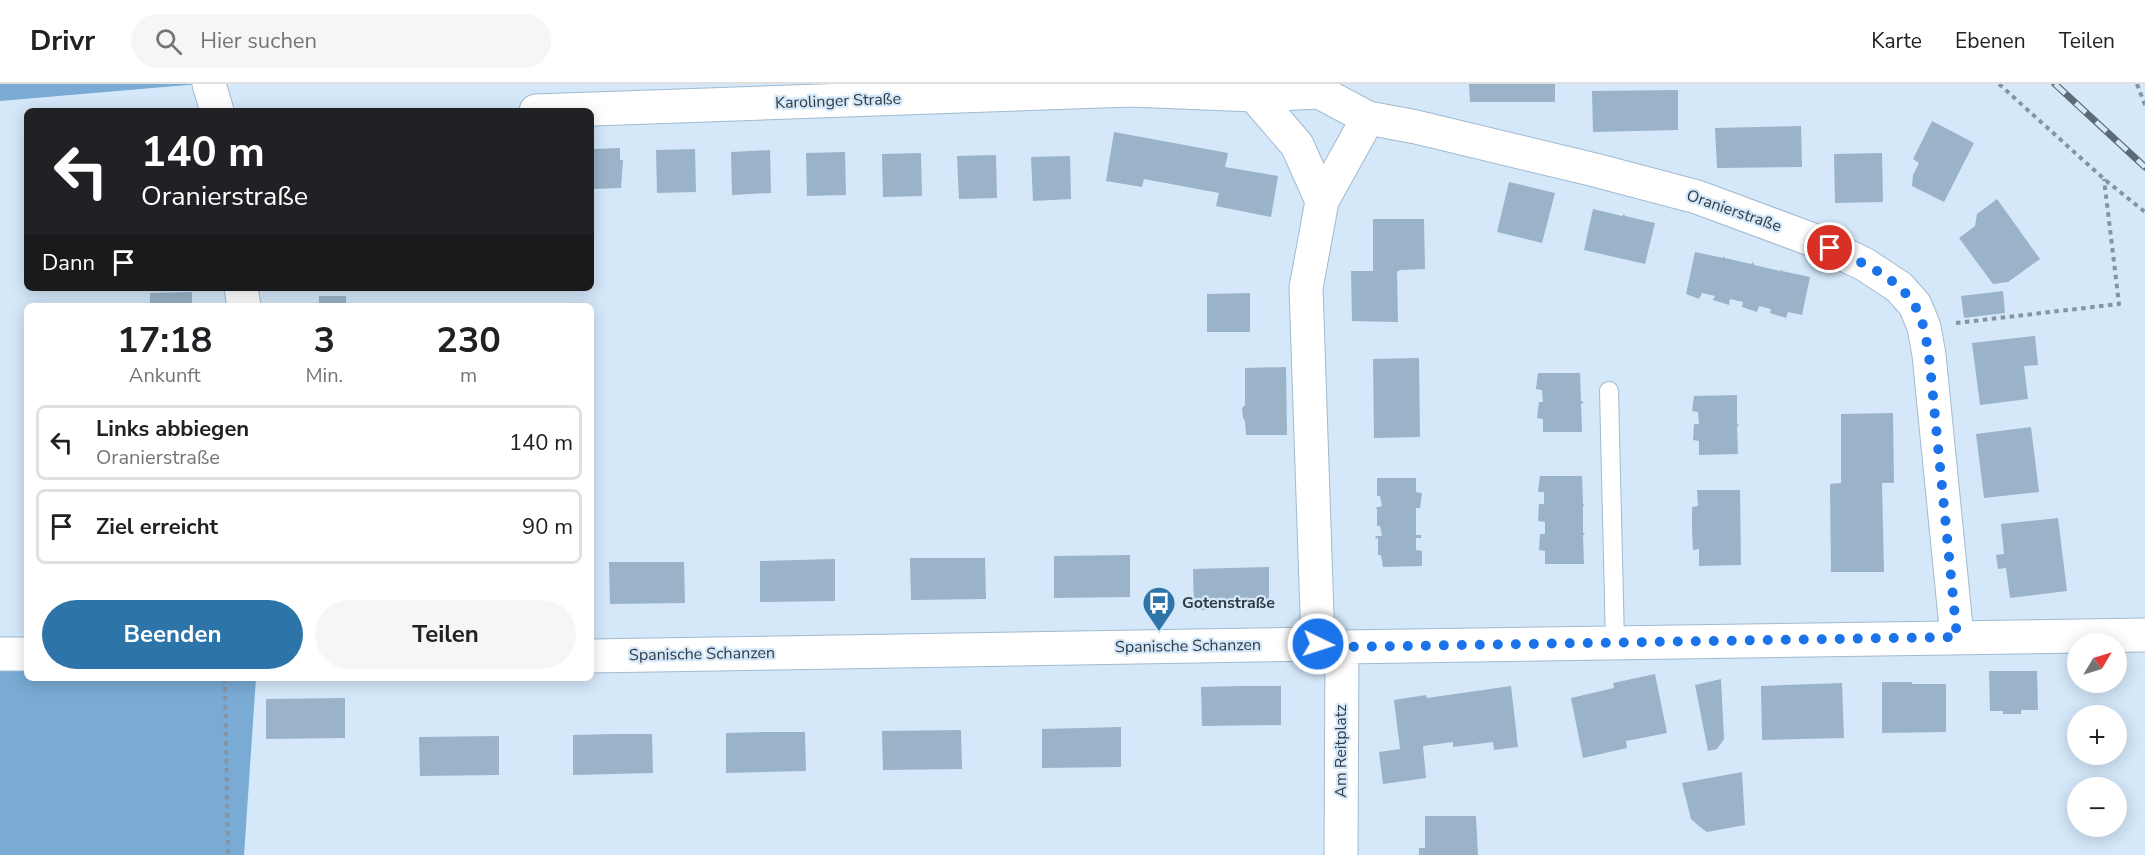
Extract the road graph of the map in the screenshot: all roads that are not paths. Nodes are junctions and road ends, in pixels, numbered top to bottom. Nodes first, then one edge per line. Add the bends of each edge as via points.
1 (209, 84) edge
2 (1131, 87) edge
3 (1319, 88) edge
4 (845, 93) edge
5 (1254, 95) junction
6 (216, 108) edge
7 (588, 108) edge
8 (1368, 118) junction
9 (1322, 201) junction
10 (1609, 391) dead end
11 (2145, 635) edge
12 (1957, 637) junction
13 (1615, 642) junction
14 (1330, 646) junction
15 (0, 654) edge
16 (24, 654) edge
17 (594, 656) edge
18 (1341, 855) edge

1 - 6 street
2 - 4 street, Karolinger Straße
2 - 5 street, Karolinger Straße
3 - 5 street, Karolinger Straße
3 - 8 street, Oranierstraße
4 - 7 street, Karolinger Straße
5 - 9 street via 1297,145
8 - 9 street
8 - 12 street, Oranierstraße via 1686,194 1813,240 1864,264 1899,287 1915,305 1929,356
9 - 14 street via 1306,288
10 - 13 lane
11 - 12 street, Spanische Schanzen
12 - 13 street, Spanische Schanzen
13 - 14 street, Spanische Schanzen
14 - 17 street, Spanische Schanzen
14 - 18 street, Am Reitplatz
15 - 16 street

